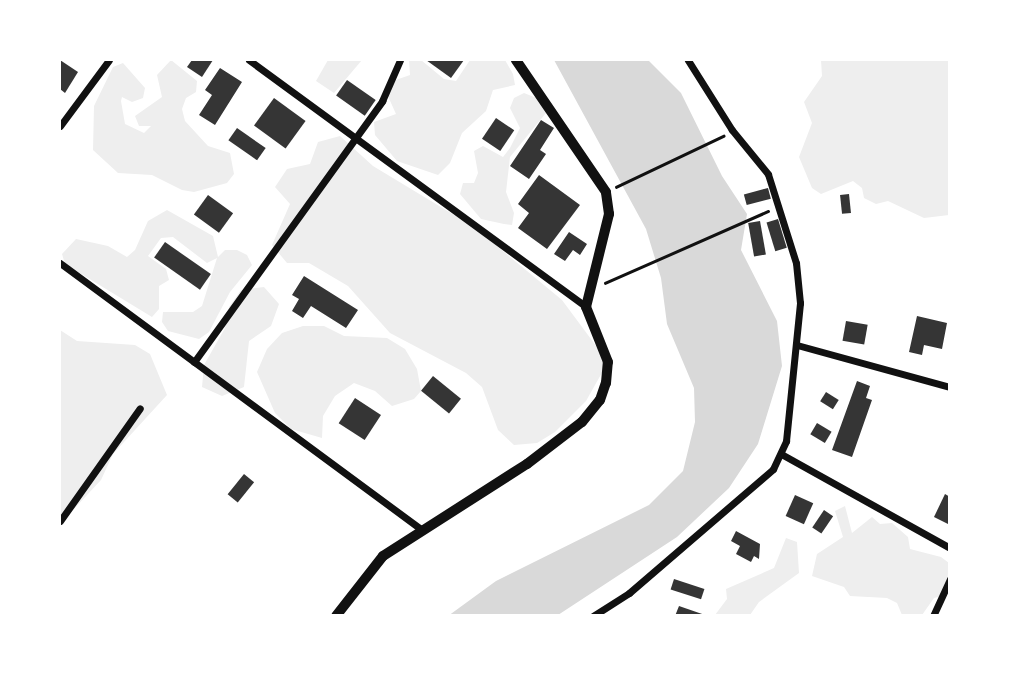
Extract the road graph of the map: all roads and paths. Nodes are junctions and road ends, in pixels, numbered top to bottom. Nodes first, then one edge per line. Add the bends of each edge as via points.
1 (109, 60) edge
2 (249, 60) edge
3 (400, 60) edge
4 (516, 60) edge
5 (688, 60) edge
6 (60, 126) edge
7 (353, 136) junction
8 (718, 139) dead end
9 (615, 187) dead end
10 (778, 207) junction
11 (60, 263) edge
12 (591, 288) junction
13 (586, 307) junction
14 (797, 345) junction
15 (194, 362) junction
16 (950, 387) edge
17 (140, 408) dead end
18 (783, 455) junction
19 (60, 521) edge
20 (421, 529) junction
21 (950, 548) edge
22 (950, 579) edge
23 (336, 615) edge
24 (593, 615) edge
25 (933, 615) edge

1 - 6 street
2 - 7 street
3 - 7 street via 382,101
4 - 12 street via 606,192 608,214
5 - 10 street via 732,130 768,174
7 - 13 street
7 - 15 street
8 - 9 path
10 - 12 path via 635,273
10 - 14 street via 796,263
11 - 15 street
12 - 13 street
13 - 20 street via 607,362 600,400 583,422 527,464
14 - 16 street
14 - 18 street
15 - 20 street
17 - 19 street
18 - 21 street
18 - 24 street via 681,550
20 - 23 street via 383,556
22 - 25 street

